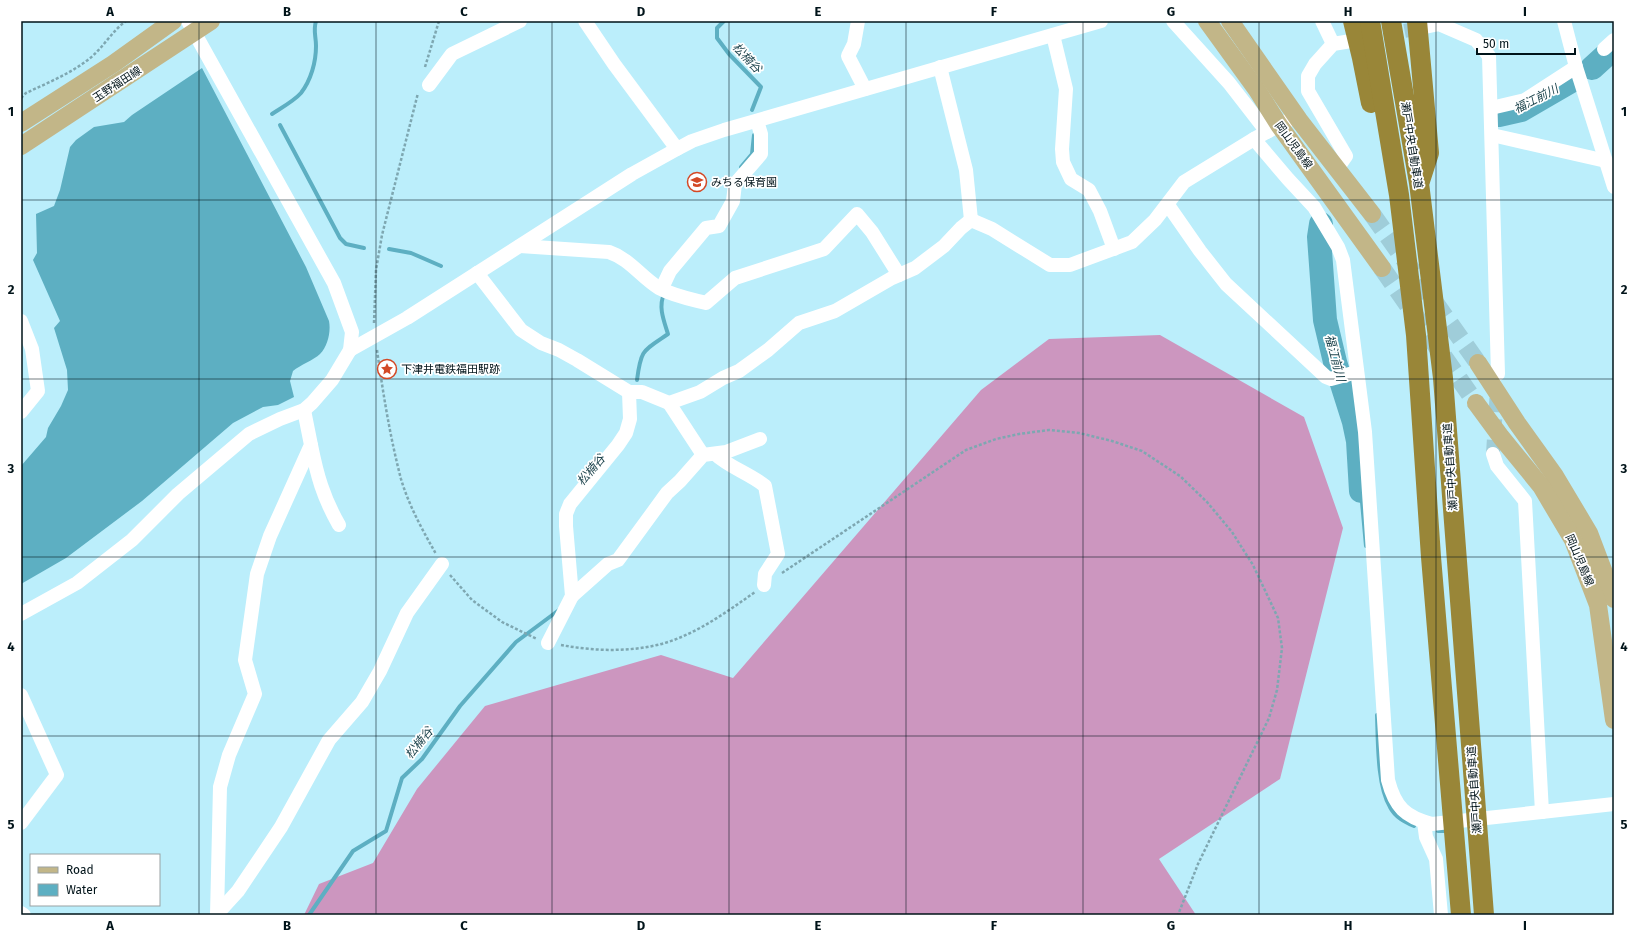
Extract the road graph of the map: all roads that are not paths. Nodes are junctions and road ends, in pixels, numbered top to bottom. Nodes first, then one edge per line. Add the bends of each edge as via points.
1 (173, 21) edge
2 (211, 21) edge
3 (520, 21) edge
4 (585, 21) edge
5 (858, 21) edge
6 (1173, 21) edge
7 (1207, 21) edge
8 (1230, 21) edge
9 (1322, 21) edge
10 (1564, 21) edge
11 (1094, 22) edge
12 (1439, 22) edge
13 (1420, 23) edge
14 (1392, 24) edge
15 (191, 27) edge
16 (1360, 31) edge
17 (1053, 35) junction
18 (1333, 44) junction
19 (940, 67) junction
20 (1576, 67) junction
21 (424, 82) road end
22 (865, 89) junction
23 (1491, 108) junction
24 (1296, 116) junction
25 (757, 121) junction
26 (21, 123) edge
27 (1273, 129) junction
28 (1492, 135) junction
29 (1254, 139) junction
30 (21, 146) edge
31 (677, 149) junction
32 (1606, 161) junction
33 (1337, 169) junction
34 (1419, 183) junction
35 (1614, 187) edge
36 (1168, 205) junction
37 (1372, 214) tunnel mouth
38 (970, 220) junction
39 (520, 246) junction
40 (1114, 249) junction
41 (1382, 268) tunnel mouth
42 (477, 273) junction
43 (899, 275) junction
44 (662, 288) junction
45 (21, 321) edge
46 (350, 350) junction
47 (26, 351) edge
48 (1478, 363) tunnel mouth
49 (1498, 374) tunnel mouth
50 (1346, 375) junction
51 (629, 392) junction
52 (669, 403) junction
53 (1476, 403) tunnel mouth
54 (304, 410) junction
55 (21, 412) edge
56 (760, 439) dead end
57 (311, 445) junction
58 (709, 454) junction
59 (1493, 454) tunnel mouth
60 (339, 524) dead end
61 (442, 564) road end
62 (764, 585) road end
63 (572, 596) junction
64 (1614, 599) edge
65 (21, 614) edge
66 (548, 643) road end
67 (21, 696) edge
68 (1614, 720) edge
69 (1614, 804) edge
70 (1542, 812) junction
71 (1424, 822) junction
72 (21, 823) edge
73 (21, 913) edge
74 (217, 914) edge
75 (24, 915) edge
76 (1441, 915) edge
77 (1461, 915) edge
78 (1484, 915) edge

1 - 26 main road, 玉野福田線 via 113,64
2 - 15 main road, 玉野福田線
3 - 21 street via 452,54
4 - 31 street
5 - 22 street via 854,44 848,56
6 - 27 street
7 - 27 main road, 岡山児島線 via 1257,90
8 - 24 main road, 岡山児島線
9 - 18 street
10 - 20 street
11 - 17 street
12 - 13 street
12 - 23 street via 1476,40 1489,56
13 - 34 highway via 1429,153
14 - 34 highway, 瀬戸中央自動車道
15 - 30 main road, 玉野福田線
15 - 46 street via 334,283 352,332
16 - 18 street
16 - 77 highway, 瀬戸中央自動車道 via 1362,58 1416,335 1431,557
17 - 19 street
17 - 40 street via 1066,89 1063,162 1072,179 1089,190
18 - 33 street via 1308,76 1308,92 1346,156
19 - 22 street
19 - 38 street via 966,170
20 - 23 street via 1525,100
20 - 32 street
22 - 25 street
23 - 28 street
24 - 27 street
24 - 33 main road, 岡山児島線
25 - 31 street via 705,137
25 - 44 street via 761,134 761,154 735,184 733,201 719,226 706,228 670,271
27 - 29 street
27 - 41 main road, 岡山児島線
28 - 32 street
28 - 49 street
29 - 36 street via 1184,182
29 - 50 street via 1288,180 1314,206 1338,247 1343,260
31 - 39 street via 632,174
32 - 35 street
33 - 37 main road, 岡山児島線
34 - 78 highway, 瀬戸中央自動車道 via 1443,378
36 - 40 street via 1132,242
36 - 50 street via 1226,284 1326,377 1331,379
38 - 40 street via 992,229 1050,265 1070,265
38 - 43 street via 944,246 915,268
39 - 42 street
39 - 44 street via 609,252 620,256
42 - 46 street
42 - 51 street via 521,330
43 - 44 street via 872,232 857,214 824,249 735,278 706,303 679,296
43 - 52 street via 835,312 799,323 739,371 700,392
45 - 47 street
46 - 54 street via 332,380
47 - 55 street via 38,391
48 - 64 main road, 岡山児島線 via 1555,476 1589,533
50 - 71 street via 1365,432 1388,780 1399,807 1414,819
51 - 52 street via 642,392
51 - 63 street via 630,419 626,433 570,504 566,514
52 - 58 street
53 - 68 main road, 岡山児島線 via 1542,486 1573,540 1598,605
54 - 57 street
54 - 65 street via 249,434 178,494 126,545 77,583
56 - 58 street via 726,452
57 - 60 street via 319,481
57 - 74 street via 270,536 257,574 245,660 255,694 229,755 220,787
58 - 62 street via 757,479 765,486 778,554 765,574
58 - 63 street via 667,492 618,560 608,564
59 - 70 street via 1497,466 1524,501
61 - 74 street via 407,613 380,671 362,702 329,740 281,827 238,891
63 - 66 street
67 - 72 street via 57,776
69 - 70 street
70 - 71 street via 1432,824
71 - 76 street via 1426,837 1436,859
73 - 75 street

